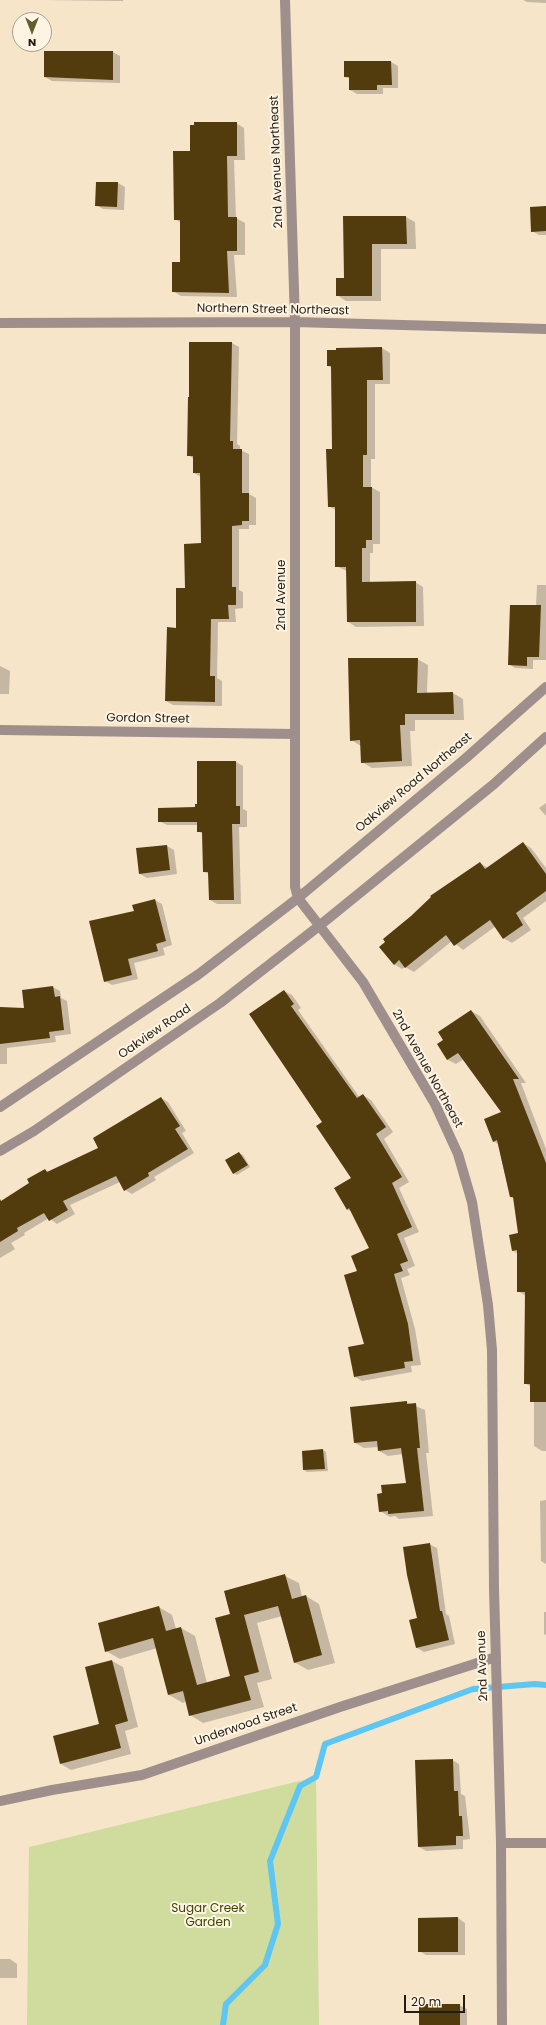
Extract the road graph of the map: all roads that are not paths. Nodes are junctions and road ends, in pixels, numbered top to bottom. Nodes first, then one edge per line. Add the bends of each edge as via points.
1 (285, 0) edge
2 (0, 322) edge
3 (295, 322) junction
4 (546, 329) edge
5 (546, 687) edge
6 (0, 730) edge
7 (295, 734) junction
8 (546, 737) edge
9 (295, 867) joint
10 (298, 898) junction
11 (319, 926) junction
12 (0, 1108) edge
13 (0, 1151) edge
14 (488, 1306) joint
15 (496, 1657) junction
16 (0, 1801) edge
17 (501, 1843) junction
18 (546, 1843) edge
19 (502, 2025) edge

1 - 3 street, 2nd Avenue Northeast
2 - 3 street, Northern Street Northeast
3 - 4 street, Northern Street Northeast
3 - 7 street, 2nd Avenue
5 - 10 street, Oakview Road Northeast via 466,758
6 - 7 street, Gordon Street
7 - 9 street, 2nd Avenue
8 - 11 street via 494,784
9 - 10 street, 2nd Avenue Northeast
10 - 11 street, 2nd Avenue Northeast
10 - 12 street, Oakview Road via 199,974
11 - 13 street, Oakview Road via 220,1003 34,1131
11 - 14 street, 2nd Avenue Northeast via 363,982 435,1104 458,1154 472,1202
14 - 15 street, 2nd Avenue via 492,1350
15 - 16 street, Underwood Street via 142,1774
15 - 17 street, 2nd Avenue
17 - 18 street
17 - 19 street, 2nd Avenue

